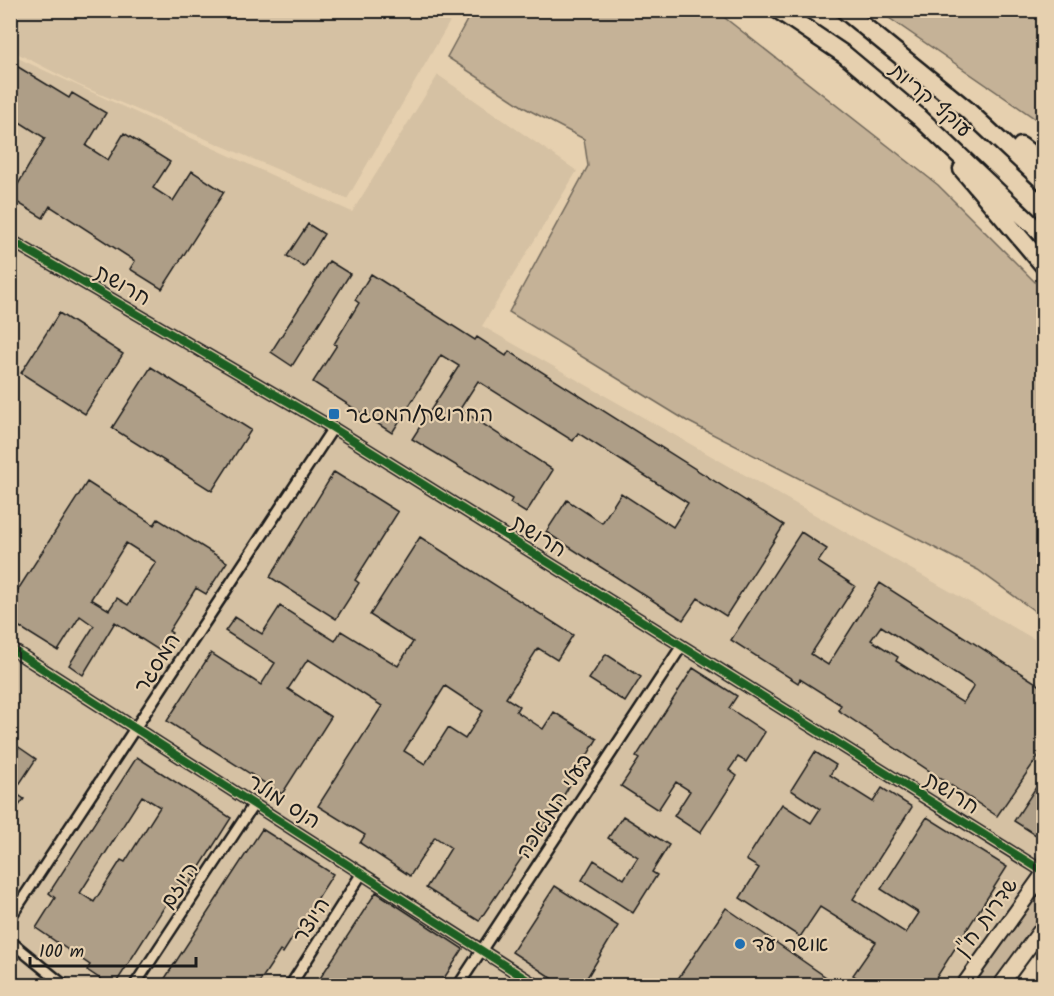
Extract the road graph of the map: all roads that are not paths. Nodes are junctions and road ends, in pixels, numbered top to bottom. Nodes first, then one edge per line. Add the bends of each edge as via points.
1 (778, 10) edge
2 (844, 10) edge
3 (966, 109) junction
4 (919, 117) junction
5 (1044, 164) edge
6 (1044, 182) edge
7 (1044, 236) edge
8 (10, 240) edge
9 (1044, 266) edge
10 (333, 428) junction
11 (681, 646) junction
12 (10, 648) edge
13 (135, 728) junction
14 (254, 804) junction
15 (362, 873) junction
16 (1044, 873) edge
17 (10, 918) edge
18 (1044, 926) edge
19 (10, 941) edge
20 (481, 950) junction
21 (65, 986) edge
22 (134, 986) edge
23 (290, 986) edge
24 (458, 986) edge
25 (537, 986) edge
26 (963, 986) edge
27 (1000, 986) edge

1 - 4 highway, עוקף קריות via 845,55
2 - 3 highway, עוקף קריות
3 - 5 highway via 1009,135
3 - 6 highway, עוקף קריות
4 - 7 highway, עוקף קריות
4 - 9 highway
8 - 10 street, חרושת
10 - 11 street, חרושת
10 - 13 street, המסגר
11 - 16 street, חרושת
11 - 20 street, בעלי המלאכה
12 - 13 street, הנס מולר
13 - 14 street, הנס מולר
13 - 17 street, המסגר
14 - 15 street, הנס מולר
14 - 22 street, היוזם
15 - 20 street, הנס מולר
15 - 23 street, היוצר
16 - 26 street, שדרות ח"ן
18 - 27 street
19 - 21 street
20 - 24 street, בעלי המלאכה
20 - 25 street, הנס מולר

